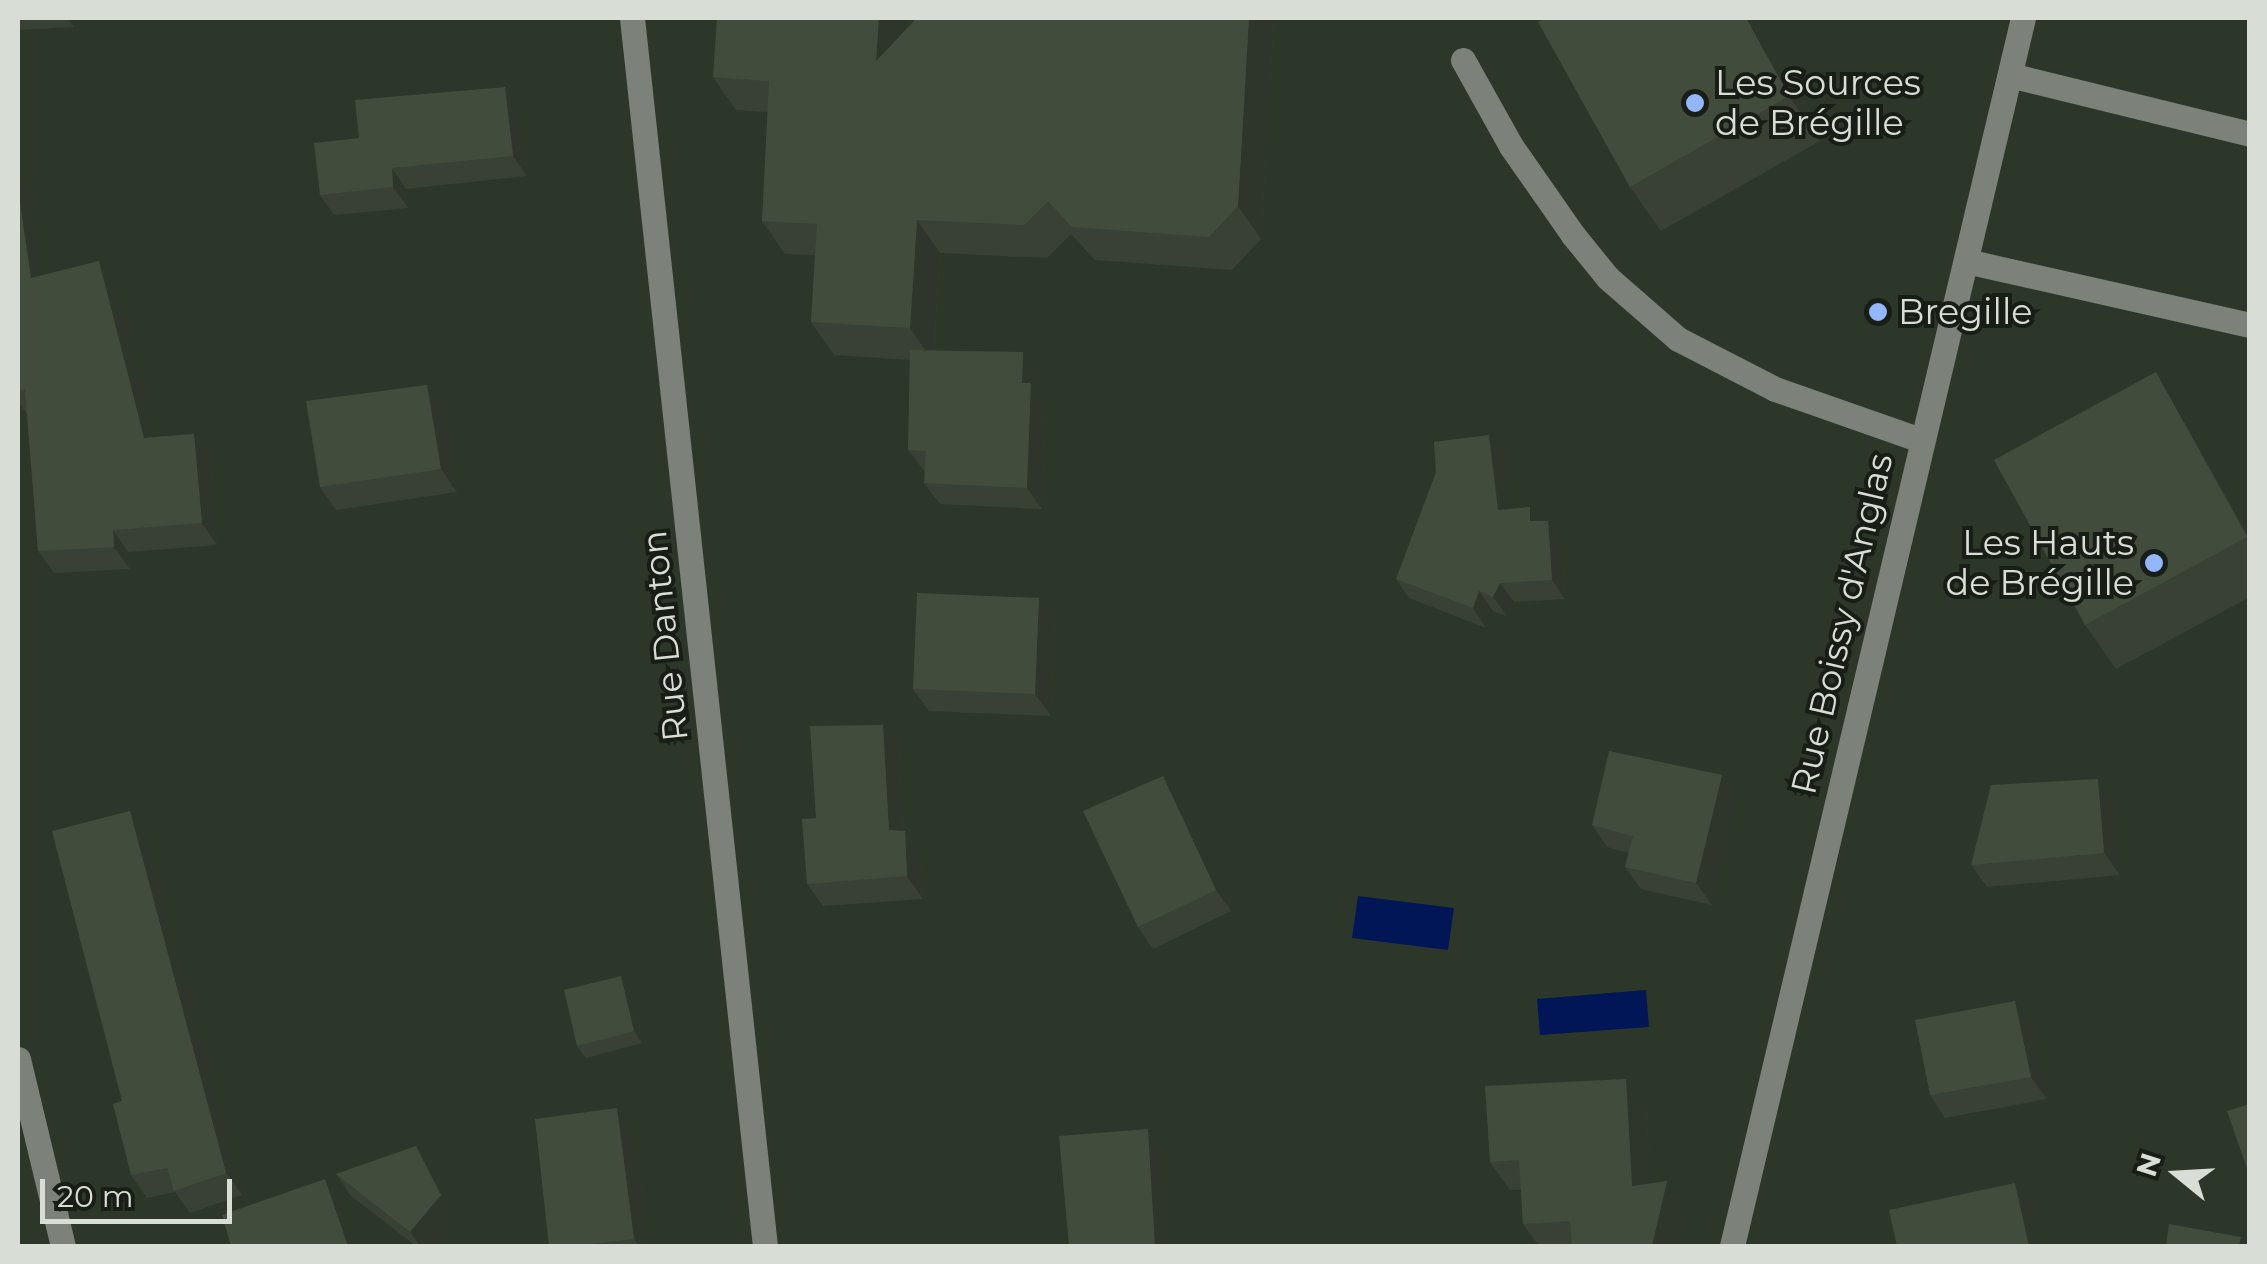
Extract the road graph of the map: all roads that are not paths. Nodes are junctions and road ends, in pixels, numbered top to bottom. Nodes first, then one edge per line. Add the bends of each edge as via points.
1 (632, 18) edge
2 (2024, 18) edge
3 (1463, 60) dead end
4 (2010, 75) junction
5 (2250, 134) edge
6 (1966, 261) junction
7 (2250, 326) edge
8 (1920, 440) junction
9 (18, 1059) edge
10 (63, 1246) edge
11 (765, 1246) edge
12 (1732, 1246) edge

1 - 11 street, Rue Danton
2 - 4 street, Rue Boissy d'Anglas
3 - 8 street via 1511,146 1574,235 1608,278 1678,340 1775,390
4 - 5 street
4 - 6 street, Rue Boissy d'Anglas
6 - 7 street
6 - 8 street, Rue Boissy d'Anglas
8 - 12 street, Rue Boissy d'Anglas
9 - 10 street

